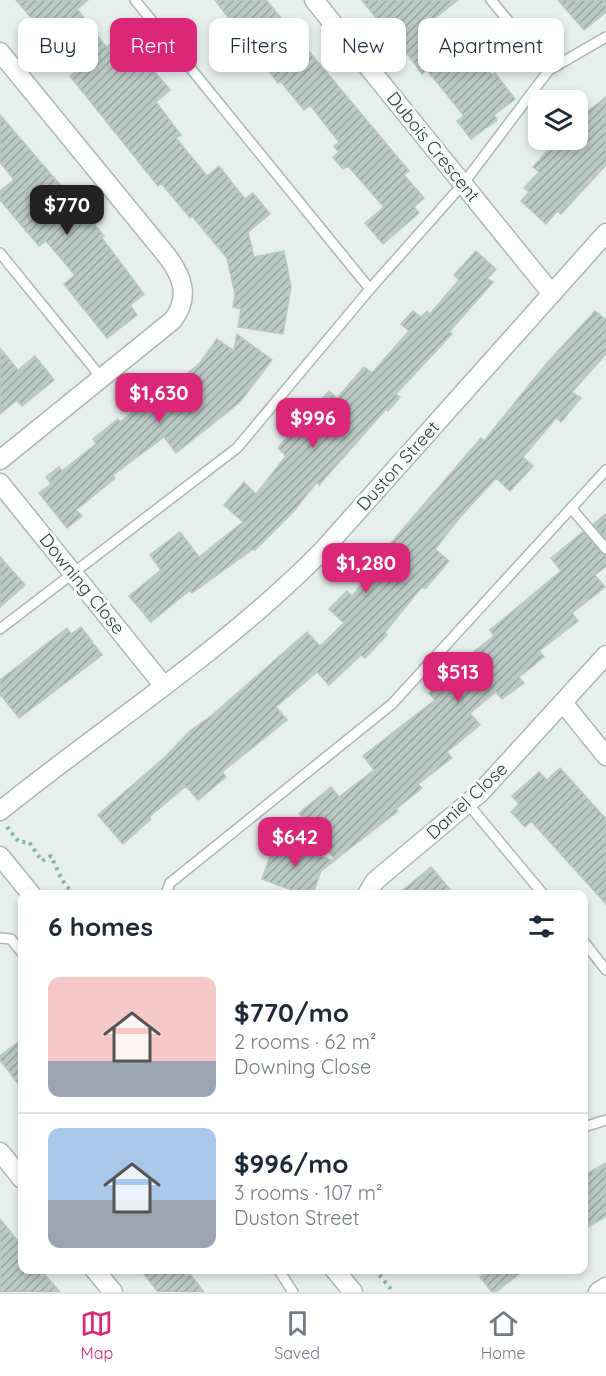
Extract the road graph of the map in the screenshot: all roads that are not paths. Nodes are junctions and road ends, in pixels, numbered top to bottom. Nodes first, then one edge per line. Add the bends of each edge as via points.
1 (135, 0) edge
2 (314, 0) edge
3 (491, 0) edge
4 (506, 18) edge
5 (606, 37) edge
6 (0, 52) edge
7 (564, 61) edge
8 (547, 72) edge
9 (463, 184) junction
10 (606, 233) edge
11 (0, 253) edge
12 (370, 289) junction
13 (552, 294) junction
14 (101, 377) junction
15 (0, 460) edge
16 (606, 470) edge
17 (0, 483) edge
18 (572, 509) junction
19 (606, 549) edge
20 (73, 574) junction
21 (0, 629) edge
22 (606, 655) edge
23 (164, 686) junction
24 (564, 704) junction
25 (606, 756) edge
26 (468, 804) junction
27 (0, 811) edge
28 (0, 856) edge
29 (28, 890) edge
30 (167, 890) edge
31 (370, 890) edge
32 (540, 890) edge
33 (0, 938) edge
34 (588, 947) edge
35 (18, 948) edge
36 (606, 970) edge
37 (606, 1119) edge
38 (588, 1126) edge
39 (0, 1152) edge
40 (18, 1174) edge
41 (98, 1274) edge
42 (281, 1274) edge
43 (338, 1274) edge
44 (606, 1287) edge
45 (113, 1292) edge
46 (293, 1292) edge
47 (353, 1292) edge
48 (598, 1292) edge

1 - 12 lane
2 - 9 street, Dubois Crescent
3 - 4 lane
5 - 7 lane
6 - 14 street via 167,256 182,281 183,303 173,320
8 - 9 lane
9 - 12 lane
9 - 13 street, Dubois Crescent
10 - 13 street, Duston Street
11 - 14 lane
12 - 20 lane via 237,448
13 - 23 street, Duston Street via 290,585
14 - 15 street
16 - 18 lane
17 - 20 street, Downing Close
18 - 19 lane
18 - 30 lane via 392,704 170,883
20 - 21 lane
20 - 23 street, Downing Close
22 - 24 street, Daniel Close
23 - 27 street, Duston Street
24 - 25 street
24 - 26 street, Daniel Close
26 - 31 street, Daniel Close via 375,881
26 - 32 lane
28 - 29 street
33 - 35 lane via 11,939
34 - 36 lane
37 - 38 lane
39 - 40 street
41 - 45 street
42 - 46 lane
43 - 47 street
44 - 48 street

